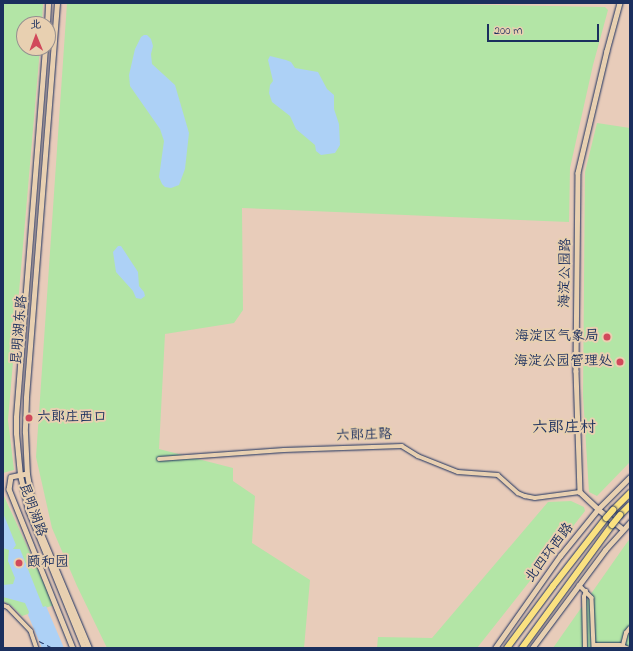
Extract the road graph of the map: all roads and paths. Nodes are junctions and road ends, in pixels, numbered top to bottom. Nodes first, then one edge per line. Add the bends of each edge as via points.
1 (48, 3) edge
2 (57, 3) edge
3 (620, 3) edge
4 (47, 16) edge
5 (44, 56) edge
6 (159, 459) dead end
7 (27, 474) junction
8 (20, 475) junction
9 (630, 477) edge
10 (580, 492) junction
11 (630, 493) edge
12 (630, 505) edge
13 (598, 509) junction
14 (630, 522) edge
15 (623, 529) junction
16 (580, 585) junction
17 (586, 591) junction
18 (3, 605) edge
19 (630, 628) edge
20 (613, 646) edge
21 (594, 647) edge
22 (603, 647) edge
23 (625, 647) edge
24 (37, 648) edge
25 (73, 648) edge
26 (84, 648) edge
27 (89, 648) edge
28 (495, 648) edge
29 (507, 648) edge
30 (522, 648) edge
31 (532, 648) edge
32 (585, 648) edge

1 - 4 main road
2 - 7 main road, 昆明湖东路 via 26,398
3 - 10 street, 海淀公园路 via 578,173 576,371
5 - 8 main road, 昆明湖东路 via 16,417
6 - 10 street, 六郎庄路 via 284,450 402,446 418,456 458,472 498,475 525,496 535,498
7 - 8 street, 昆明湖路
7 - 27 main road, 昆明湖东路 via 39,529
8 - 25 street, 昆明湖路 via 11,477 9,489
8 - 26 main road, 昆明湖东路 via 35,530
9 - 13 street, 北四环西路
10 - 13 street
11 - 29 highway, 北四环西路, bridge via 606,518
12 - 30 highway, bridge via 612,525
13 - 15 street
13 - 28 street, 北四环西路 via 560,556
14 - 15 street
15 - 16 street
16 - 17 street
16 - 31 street
17 - 21 street via 592,598
17 - 32 street
18 - 24 street via 30,630
19 - 23 street via 626,633
20 - 22 street
20 - 23 street
21 - 22 street

